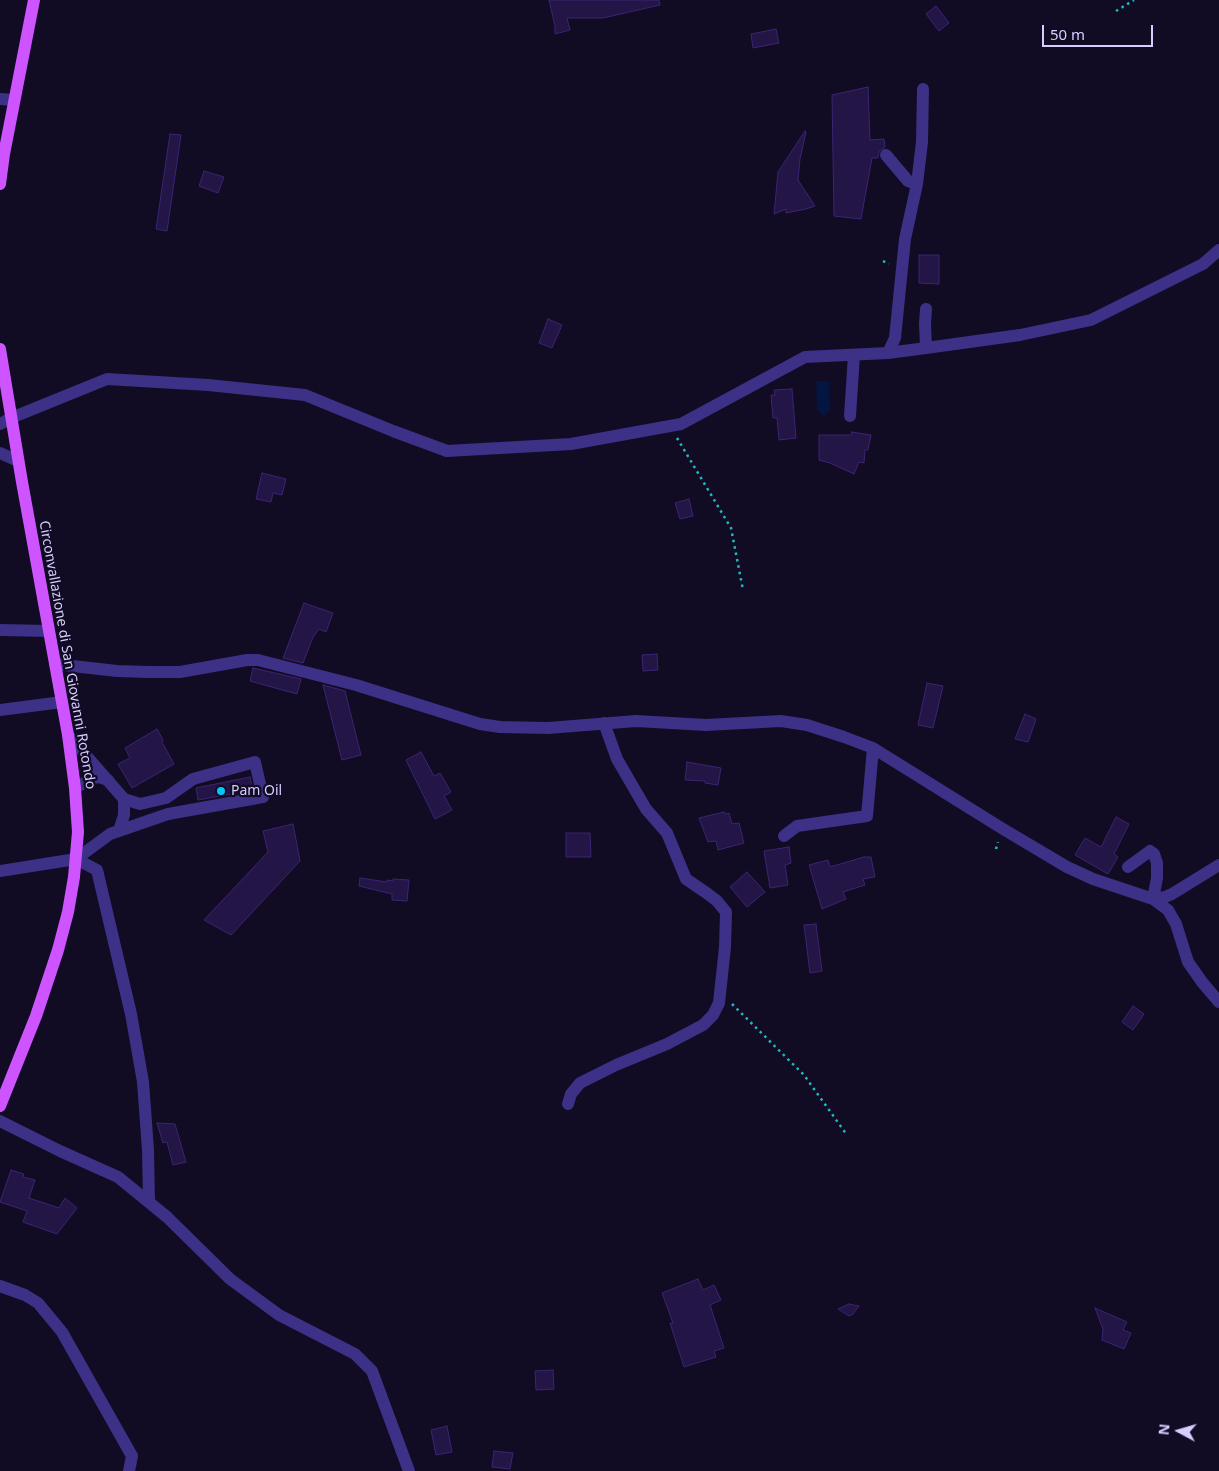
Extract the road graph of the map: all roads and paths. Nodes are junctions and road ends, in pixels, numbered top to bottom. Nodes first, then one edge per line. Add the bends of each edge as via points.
1 (34, 0) edge
2 (1134, 0) edge
3 (1116, 11) dead end
4 (923, 89) dead end
5 (0, 99) edge
6 (14, 100) junction
7 (886, 155) dead end
8 (0, 184) edge
9 (917, 184) junction
10 (1219, 250) edge
11 (926, 309) dead end
12 (926, 348) junction
13 (0, 349) edge
14 (888, 353) junction
15 (854, 354) junction
16 (850, 416) dead end
17 (5, 421) edge
18 (670, 426) junction
19 (0, 453) edge
20 (18, 460) junction
21 (743, 590) dead end
22 (0, 630) edge
23 (49, 631) junction
24 (55, 664) junction
25 (62, 702) junction
26 (0, 710) edge
27 (604, 723) junction
28 (68, 735) junction
29 (873, 748) junction
30 (108, 780) junction
31 (76, 788) junction
32 (124, 799) junction
33 (119, 831) junction
34 (784, 836) dead end
35 (76, 860) junction
36 (1219, 865) edge
37 (1128, 867) dead end
38 (0, 871) edge
39 (1153, 899) junction
40 (720, 990) junction
41 (1219, 1002) edge
42 (568, 1104) dead end
43 (0, 1106) edge
44 (0, 1121) edge
45 (846, 1135) dead end
46 (149, 1202) junction
47 (0, 1286) edge
48 (129, 1471) edge
49 (408, 1471) edge

1 - 6 main road
2 - 3 path
4 - 9 street
5 - 6 street
6 - 8 main road
7 - 9 street via 908,181
9 - 14 street via 905,239 895,338
10 - 12 street via 1203,264 1091,320 1020,335
11 - 12 street
12 - 14 street
13 - 17 main road, Circonvallazione di San Giovanni Rotondo
14 - 15 street
15 - 16 street
15 - 18 street via 805,357 681,424
17 - 18 street via 107,379 305,395 447,451 570,444
17 - 20 main road, Circonvallazione di San Giovanni Rotondo
18 - 21 path via 731,528
19 - 20 street
20 - 23 main road, Circonvallazione di San Giovanni Rotondo
22 - 23 street
23 - 24 main road, Circonvallazione di San Giovanni Rotondo
24 - 25 main road, Circonvallazione di San Giovanni Rotondo
24 - 27 street via 117,671 180,672 258,660 356,685 480,724 548,728
25 - 26 street
25 - 28 main road, Circonvallazione di San Giovanni Rotondo
27 - 29 street via 636,721 706,725 781,721 807,725
27 - 40 street via 617,759 646,809 667,833 686,879 713,897 726,912
28 - 30 street
28 - 31 main road, Circonvallazione di San Giovanni Rotondo
29 - 34 street via 867,816 797,826
29 - 39 street via 1067,867
30 - 31 street via 93,778
30 - 32 street
31 - 35 main road, Circonvallazione di San Giovanni Rotondo
32 - 33 street
32 - 33 street via 140,804 166,798 193,779 255,762 263,797 168,814
33 - 35 street via 110,834
35 - 38 street
35 - 43 main road, Circonvallazione di San Giovanni Rotondo via 58,950
35 - 46 street via 97,870 131,1014 143,1082
36 - 39 street via 1172,894
37 - 39 street via 1150,850 1154,854 1158,878
39 - 41 street via 1168,910 1188,962
40 - 42 street via 719,1003 703,1026 580,1083
40 - 45 path via 804,1076
44 - 46 street via 118,1177
46 - 49 street via 237,1284 279,1316 354,1354 372,1371
47 - 48 street via 38,1303 62,1332 132,1456

